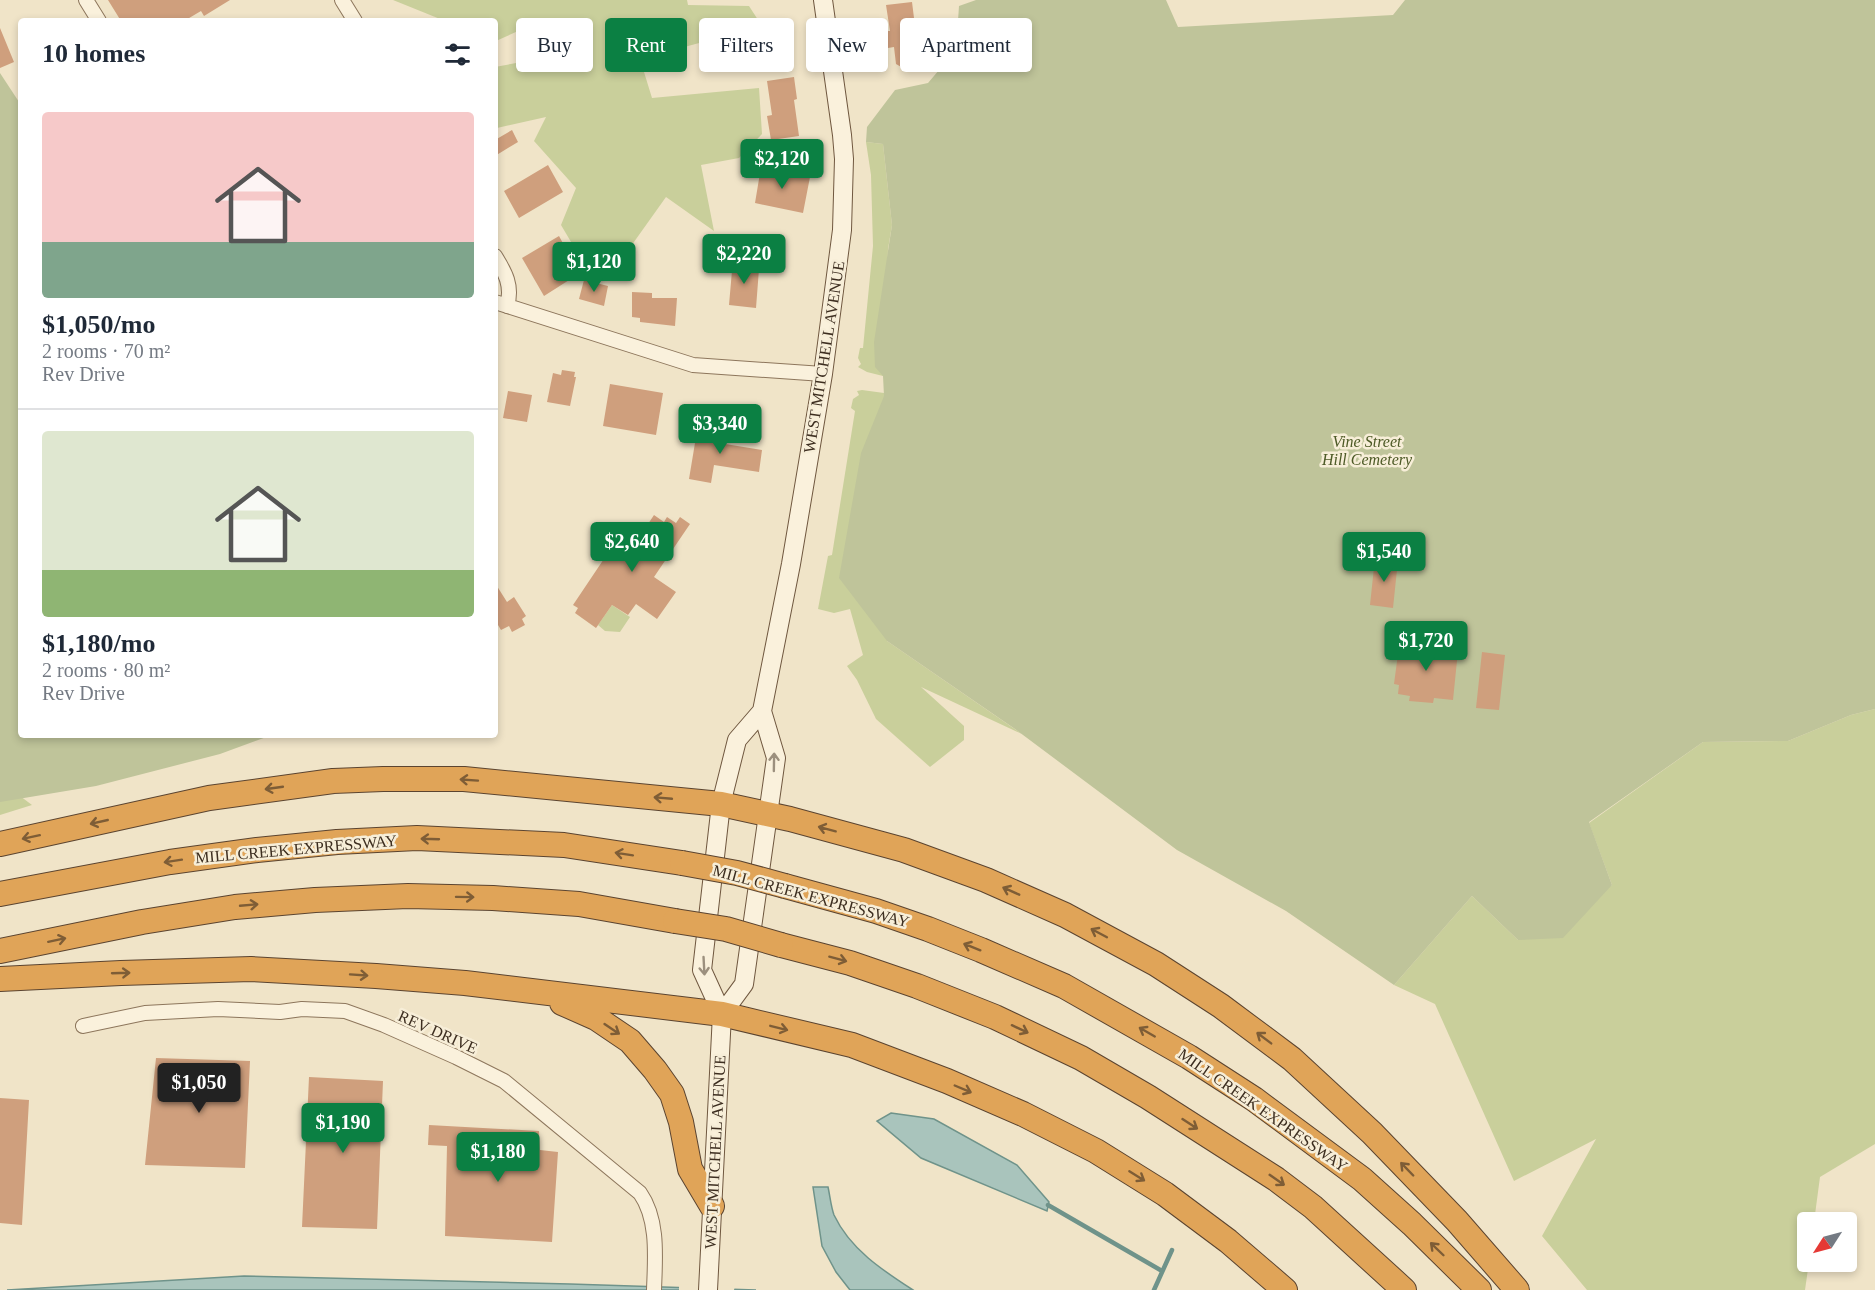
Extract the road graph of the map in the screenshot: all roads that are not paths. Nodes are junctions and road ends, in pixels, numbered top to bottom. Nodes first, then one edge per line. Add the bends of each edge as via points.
1 (86, 0) edge
2 (342, 0) edge
3 (823, 0) edge
4 (97, 18) edge
5 (353, 18) edge
6 (498, 261) edge
7 (501, 304) edge
8 (823, 374) junction
9 (762, 711) junction
10 (721, 804) junction
11 (768, 815) junction
12 (0, 844) edge
13 (0, 894) edge
14 (0, 951) edge
15 (0, 979) edge
16 (541, 993) junction
17 (722, 1014) junction
18 (83, 1026) dead end
19 (712, 1206) junction
20 (654, 1290) edge
21 (708, 1290) edge
22 (1285, 1290) edge
23 (1404, 1290) edge
24 (1479, 1290) edge
25 (1517, 1290) edge

1 - 4 street
2 - 5 street
3 - 8 main road, WEST MITCHELL AVENUE via 844,159 842,230
6 - 7 street via 509,287
7 - 8 street via 693,365
8 - 9 main road, WEST MITCHELL AVENUE
9 - 10 main road, WEST MITCHELL AVENUE via 737,740
11 -> 9 main road, WEST MITCHELL AVENUE via 776,758
10 - 11 highway
10 -> 12 highway via 464,779 333,781 209,798
10 -> 17 main road, WEST MITCHELL AVENUE via 702,970
11 - 17 main road, WEST MITCHELL AVENUE via 744,984
25 -> 11 highway via 1394,1155 1292,1059 1156,964 1065,915 986,880 904,850
24 -> 13 highway, MILL CREEK EXPRESSWAY, bridge via 1362,1179 1254,1099 1180,1051 1064,986 981,950 876,911 737,873 564,845 417,838 337,842 170,861
14 -> 23 highway, bridge via 235,907 408,896 579,904 726,929 917,986 1081,1058 1276,1179 1321,1214
15 -> 16 highway via 251,969 465,983
16 - 17 highway
16 -> 19 highway via 596,1018 630,1041 656,1070 672,1094 690,1168
17 - 19 main road, WEST MITCHELL AVENUE
17 -> 22 highway via 852,1045 1023,1114 1096,1151 1165,1194
18 - 20 street, REV DRIVE via 145,1013 218,1009 345,1011 456,1057 504,1081 640,1193 648,1204 655,1247
19 - 21 main road, WEST MITCHELL AVENUE

